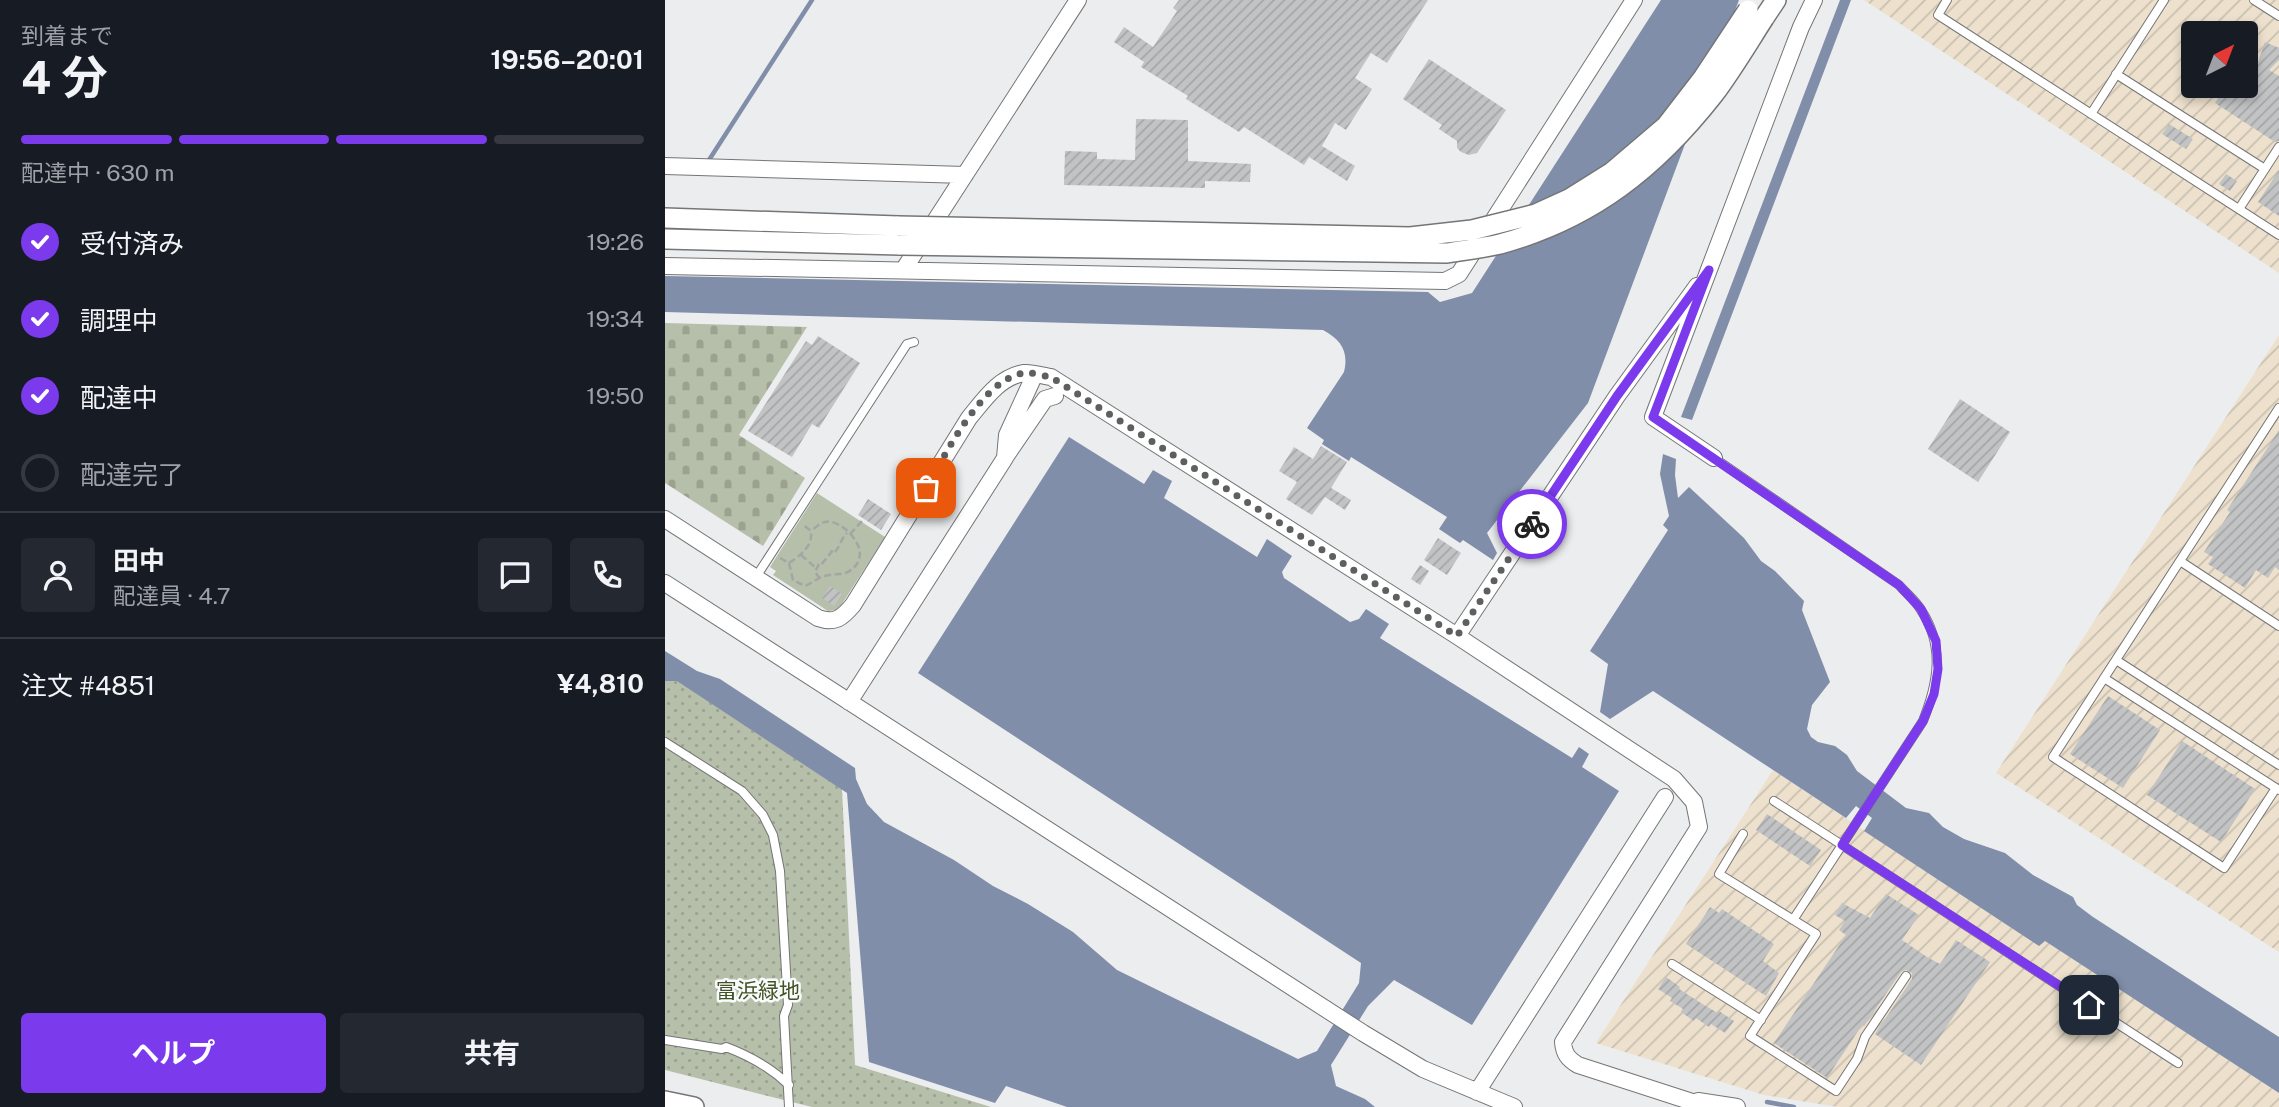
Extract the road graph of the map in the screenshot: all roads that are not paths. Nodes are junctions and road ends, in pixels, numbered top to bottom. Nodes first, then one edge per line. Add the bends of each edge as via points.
1 (1078, 0) edge
2 (1634, 0) edge
3 (1776, 0) edge
4 (1814, 0) edge
5 (1947, 0) edge
6 (2164, 0) edge
7 (2254, 0) edge
8 (1755, 10) edge
9 (2279, 16) edge
10 (2116, 74) junction
11 (2091, 114) junction
12 (2279, 147) edge
13 (665, 166) edge
14 (2265, 169) junction
15 (965, 175) junction
16 (2239, 209) junction
17 (665, 218) edge
18 (899, 235) junction
19 (2279, 235) edge
20 (665, 239) edge
21 (665, 266) edge
22 (904, 269) junction
23 (1709, 270) junction
24 (914, 342) dead end
25 (1035, 374) junction
26 (1055, 396) dead end
27 (2279, 408) edge
28 (1005, 458) junction
29 (1714, 458) joint
30 (665, 519) edge
31 (2180, 561) junction
32 (756, 578) junction
33 (665, 583) edge
34 (2279, 626) edge
35 (1457, 636) junction
36 (2116, 660) junction
37 (2104, 678) junction
38 (849, 702) junction
39 (665, 742) edge
40 (2279, 765) edge
41 (2277, 789) edge
42 (1665, 797) dead end
43 (1774, 801) dead end
44 (1743, 834) dead end
45 (1842, 845) junction
46 (1793, 920) junction
47 (1672, 964) dead end
48 (1906, 976) dead end
49 (1761, 1020) junction
50 (665, 1040) edge
51 (2178, 1063) dead end
52 (789, 1085) junction
53 (1477, 1092) junction
54 (1689, 1099) junction
55 (665, 1101) edge
56 (694, 1107) edge
57 (789, 1107) edge
58 (1514, 1107) edge
59 (1708, 1107) edge
60 (1737, 1107) edge

1 - 15 street
2 - 22 street via 1453,279
3 - 8 street
4 - 23 street
5 - 11 lane via 1938,15
6 - 10 lane
7 - 9 lane
8 - 18 street, bridge via 1715,92 1637,176 1591,207 1499,244 1447,253
10 - 11 lane
10 - 14 lane
11 - 16 lane
12 - 14 lane
13 - 15 street
14 - 16 lane
15 - 22 street
16 - 19 lane
17 - 18 street
18 - 20 street
21 - 22 street
23 - 29 street via 1653,417
23 - 35 street via 1617,396
24 - 32 lane via 907,344
25 - 28 street via 1007,435
25 - 32 street via 1009,378 988,394 969,418 842,618 818,618
25 - 35 street via 1051,377
26 - 28 street via 1045,399
27 - 31 lane
28 - 38 street
29 - 45 lane via 1899,585 1921,609 1936,641 1934,694 1923,721
30 - 32 street
31 - 34 lane
31 - 36 lane
33 - 38 street
35 - 54 street via 1674,779 1694,802 1699,827 1563,1042 1564,1052 1579,1065
36 - 37 lane
36 - 40 lane
37 - 41 lane
37 - 41 lane via 2053,757 2224,868
38 - 53 street via 1363,1033 1423,1069
39 - 52 lane via 742,791 773,835 781,871
42 - 53 street
43 - 45 lane
44 - 46 lane via 1719,874
45 - 46 lane
45 - 51 lane
46 - 49 lane via 1815,934
47 - 49 lane
48 - 49 lane via 1836,1091 1750,1036
50 - 52 lane via 745,1054
52 - 57 lane
53 - 58 street
54 - 59 street
54 - 60 street
55 - 56 street

